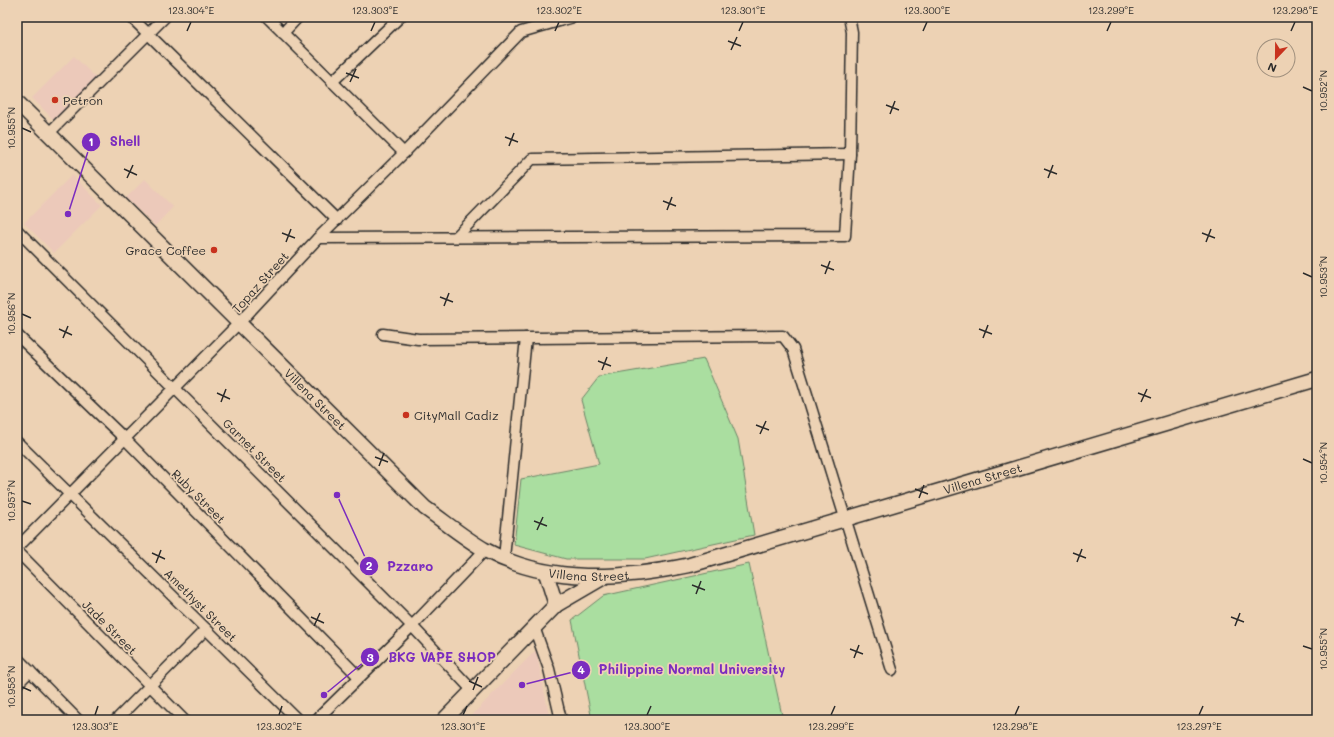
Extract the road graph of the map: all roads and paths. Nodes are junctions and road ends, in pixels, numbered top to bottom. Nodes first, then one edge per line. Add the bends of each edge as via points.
1 (130, 17) edge
2 (164, 17) edge
3 (267, 17) edge
4 (298, 17) edge
5 (400, 17) edge
6 (573, 17) edge
7 (850, 17) edge
8 (283, 33) junction
9 (148, 34) junction
10 (332, 82) junction
11 (17, 102) edge
12 (49, 133) junction
13 (404, 153) junction
14 (850, 154) junction
15 (337, 220) junction
16 (17, 230) edge
17 (318, 238) junction
18 (456, 238) junction
19 (239, 323) junction
20 (383, 334) dead end
21 (17, 335) edge
22 (526, 338) junction
23 (1317, 379) edge
24 (175, 388) junction
25 (125, 440) junction
26 (17, 442) edge
27 (70, 495) junction
28 (844, 520) junction
29 (17, 550) edge
30 (485, 550) junction
31 (504, 558) junction
32 (546, 573) junction
33 (604, 578) junction
34 (556, 605) junction
35 (412, 626) junction
36 (534, 627) junction
37 (206, 629) junction
38 (17, 658) edge
39 (892, 670) dead end
40 (30, 671) junction
41 (359, 677) junction
42 (17, 684) edge
43 (150, 686) junction
44 (473, 691) junction
45 (78, 720) edge
46 (116, 720) edge
47 (184, 720) edge
48 (298, 720) edge
49 (316, 720) edge
50 (444, 720) edge
51 (561, 720) edge

1 - 9 street
2 - 9 street
3 - 8 street
4 - 8 street
5 - 10 street
6 - 13 street, Topaz Street via 521,32
7 - 14 street
8 - 10 street
9 - 12 street
9 - 15 street
10 - 13 street
11 - 12 main road, Villena Street
12 - 19 main road, Villena Street
13 - 15 street, Topaz Street
14 - 18 street via 532,159
14 - 18 street via 845,236
15 - 17 street, Topaz Street
16 - 24 street, Garnet Street
17 - 18 street
17 - 19 street, Topaz Street
19 - 24 street, Topaz Street
19 - 30 main road, Villena Street via 425,508
20 - 22 street via 418,339
21 - 25 street, Ruby Street
22 - 28 street via 783,336 793,349
22 - 31 street
23 - 28 main road, Villena Street
24 - 25 street, Topaz Street
24 - 35 street, Garnet Street
25 - 27 street, Topaz Street
25 - 41 street, Ruby Street
26 - 27 street, Amethyst Street
27 - 29 street, Topaz Street
27 - 37 street, Amethyst Street
28 - 33 main road, Villena Street via 690,565 648,574
28 - 39 street
29 - 43 street, Jade Street
30 - 31 main road, Villena Street
30 - 35 street
31 - 32 main road, Villena Street
32 - 33 main road, Villena Street
32 - 34 main road
33 - 34 main road
34 - 36 main road
35 - 41 street
35 - 44 street, Garnet Street
36 - 44 main road
36 - 51 street via 549,669
37 - 43 street
37 - 48 street, Amethyst Street
38 - 40 street
40 - 42 street
40 - 45 street
41 - 49 street
43 - 46 street
43 - 47 street, Jade Street
44 - 50 main road

